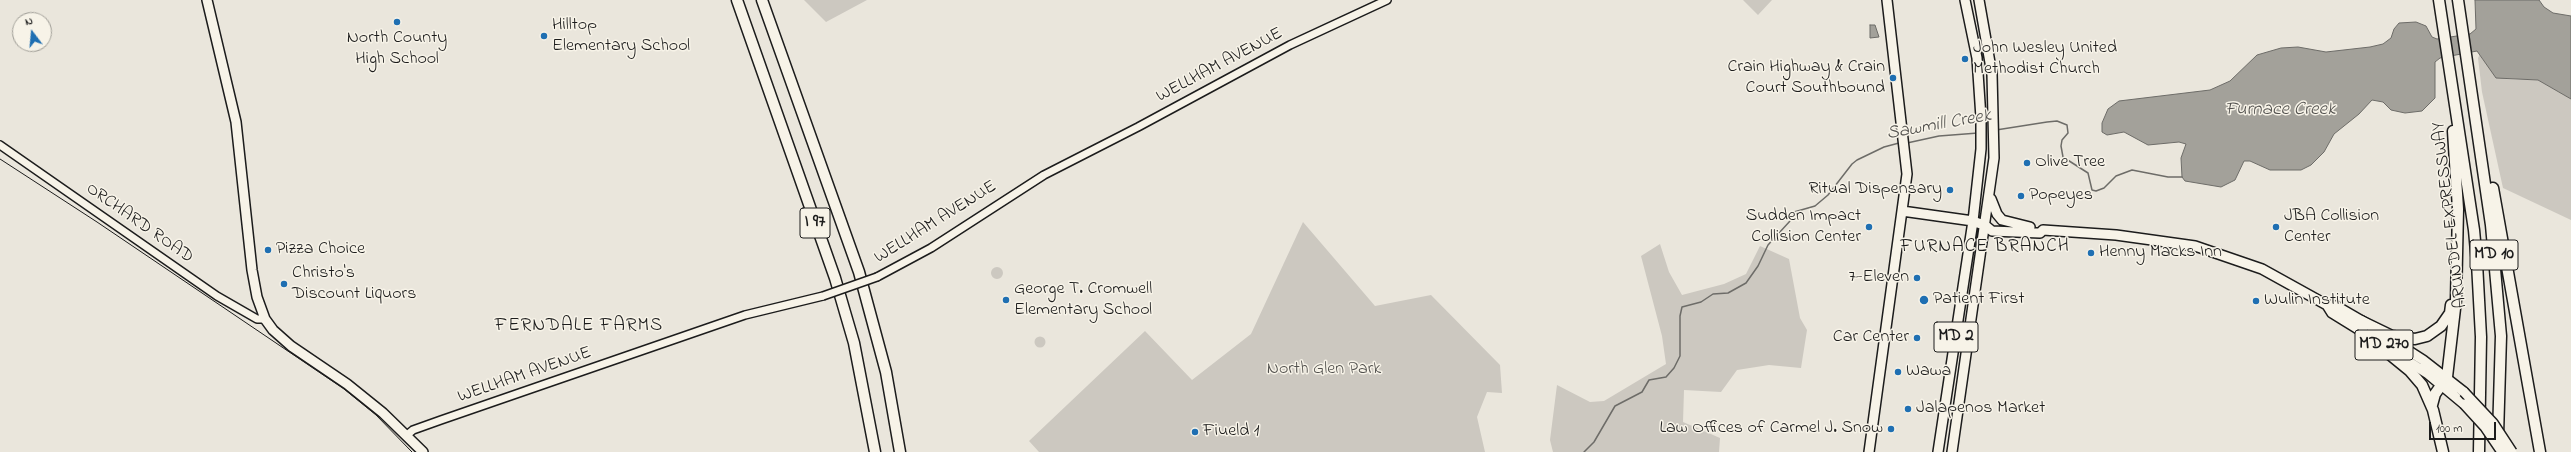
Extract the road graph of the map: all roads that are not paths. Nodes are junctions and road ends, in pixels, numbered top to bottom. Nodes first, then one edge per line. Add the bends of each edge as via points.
1 (207, 0) edge
2 (736, 0) edge
3 (762, 0) edge
4 (1387, 0) edge
5 (1887, 0) edge
6 (1965, 0) edge
7 (1979, 0) edge
8 (2439, 0) edge
9 (2458, 0) edge
10 (2468, 59) junction
11 (2449, 67) junction
12 (0, 145) edge
13 (1990, 195) junction
14 (1902, 211) junction
15 (1973, 221) junction
16 (1986, 226) junction
17 (2030, 227) junction
18 (2043, 230) junction
19 (2456, 292) junction
20 (2327, 304) junction
21 (265, 319) junction
22 (2361, 321) junction
23 (2361, 331) junction
24 (2444, 381) junction
25 (2432, 405) junction
26 (408, 435) junction
27 (423, 452) edge
28 (875, 452) edge
29 (900, 452) edge
30 (1869, 452) edge
31 (1938, 452) edge
32 (1952, 452) edge
33 (2443, 452) edge
34 (2479, 452) edge
35 (2497, 452) edge
36 (2502, 452) edge
37 (2512, 452) edge
38 (2540, 452) edge

1 - 21 main road via 236,122 252,270 257,297
2 - 28 highway, I 97 via 845,310 862,377
3 - 29 highway, I 97 via 861,278 886,372
4 - 26 street, WELLHAM AVENUE, bridge via 1290,45 1037,178 927,251 877,277 824,296 745,315 440,420 413,430
5 - 14 main road via 1906,152
6 - 15 main road, MD 2 via 1977,58 1981,133
7 - 13 main road, MD 2 via 1990,58 1995,130
8 - 11 highway, ARUNDEL EXPRESSWAY / MD 10
9 - 10 highway, ARUNDEL EXPRESSWAY / MD 10
10 - 35 highway, ARUNDEL EXPRESSWAY / MD 10 via 2491,225 2501,336
10 - 38 highway
11 - 19 highway via 2458,209
11 - 34 highway, ARUNDEL EXPRESSWAY / MD 10 via 2477,263 2481,344
12 - 21 street, ORCHARD ROAD via 217,296 257,319
13 - 16 main road, MD 2
13 - 17 main road via 2002,220
14 - 15 main road, MD 270
14 - 30 main road
15 - 16 main road, MD 270
15 - 31 main road, MD 2
16 - 17 main road, MD 270
16 - 18 main road, MD 270 via 1992,231 2040,233
16 - 32 main road, MD 2
17 - 18 main road, MD 270 via 2041,227
18 - 20 main road, MD 270 via 2131,236 2195,246 2262,269
19 - 22 highway via 2444,322 2436,331 2420,339 2400,338
19 - 24 highway
20 - 22 main road, MD 270 via 2336,306
20 - 23 main road, MD 270 via 2332,313
21 - 26 main road via 287,342 357,391
22 - 24 main road, MD 270
23 - 24 main road, MD 270
23 - 25 highway via 2415,376
24 - 25 highway via 2435,394
24 - 36 main road, MD 270, bridge via 2485,427
24 - 37 main road, MD 270, bridge via 2464,392 2493,423
25 - 33 highway
26 - 27 main road

